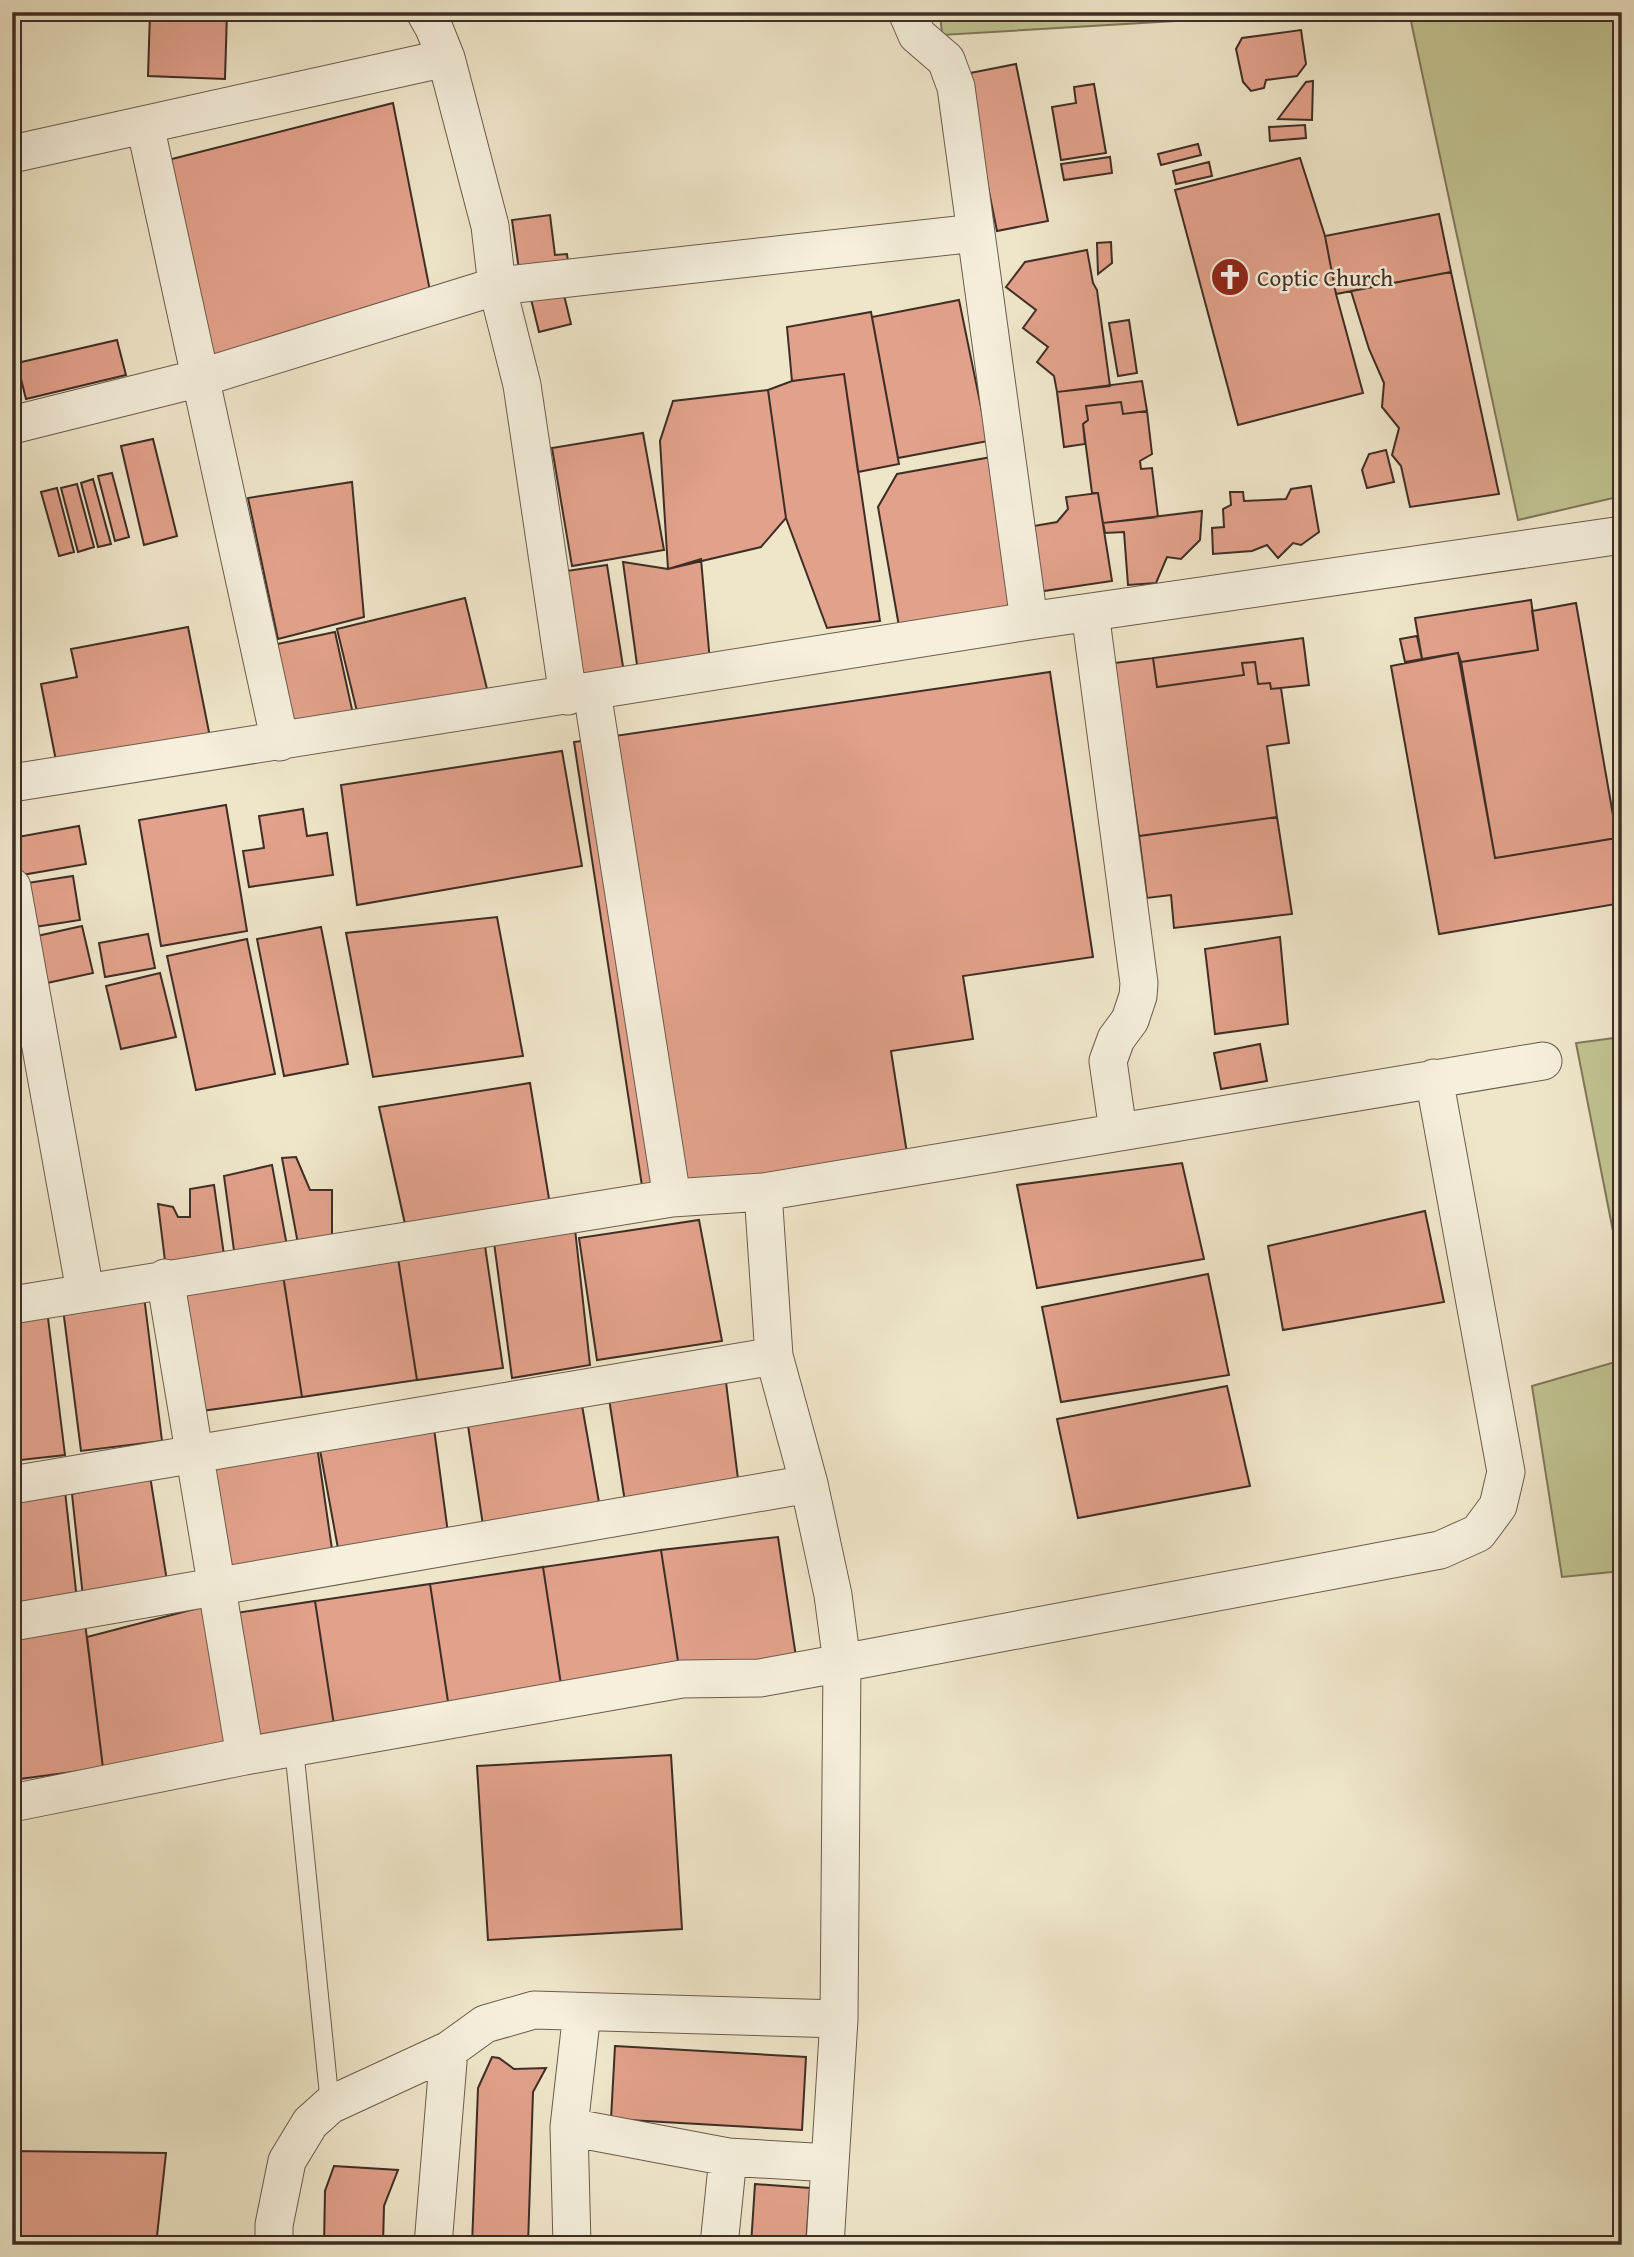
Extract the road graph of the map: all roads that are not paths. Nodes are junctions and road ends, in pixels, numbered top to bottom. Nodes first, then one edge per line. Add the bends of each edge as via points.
1 (425, 12) edge
2 (907, 12) edge
3 (446, 58) junction
4 (145, 125) junction
5 (12, 154) edge
6 (976, 233) junction
7 (497, 286) junction
8 (200, 378) junction
9 (12, 425) edge
10 (1622, 535) edge
11 (1090, 612) junction
12 (1029, 621) junction
13 (580, 694) junction
14 (280, 742) junction
15 (12, 783) edge
16 (12, 887) edge
17 (1543, 1061) dead end
18 (1434, 1078) junction
19 (1118, 1131) junction
20 (763, 1192) junction
21 (672, 1198) junction
22 (165, 1278) junction
23 (85, 1291) junction
24 (12, 1305) edge
25 (774, 1356) junction
26 (194, 1453) junction
27 (809, 1484) junction
28 (12, 1485) edge
29 (216, 1585) junction
30 (12, 1622) edge
31 (842, 1663) junction
32 (294, 1748) junction
33 (245, 1756) junction
34 (12, 1803) edge
35 (582, 2012) junction
36 (839, 2020) junction
37 (449, 2050) junction
38 (330, 2105) junction
39 (569, 2127) junction
40 (728, 2157) junction
41 (830, 2162) junction
42 (274, 2245) edge
43 (433, 2245) edge
44 (572, 2245) edge
45 (719, 2245) edge
46 (825, 2245) edge

1 - 3 street
2 - 6 street via 917,35 940,53 954,78
3 - 4 street
3 - 7 street via 490,226
4 - 5 street
4 - 8 street
6 - 7 street
6 - 12 street
7 - 8 street
7 - 13 street via 522,385
8 - 9 street
8 - 14 street
10 - 11 street
11 - 12 street
11 - 19 street via 1139,984 1130,1020 1108,1061
12 - 13 street
13 - 14 street
13 - 21 street
14 - 15 street
16 - 23 street
17 - 18 street
18 - 19 street
18 - 31 street via 1506,1472 1498,1506 1478,1533 1440,1550
19 - 20 street
20 - 21 street
20 - 25 street
21 - 22 street
22 - 23 street
22 - 26 street
23 - 24 street
25 - 26 street
25 - 27 street
26 - 28 street
26 - 29 street
27 - 29 street
27 - 31 street
29 - 30 street
29 - 33 street
31 - 32 street via 760,1678 682,1679
31 - 36 street
32 - 33 street
32 - 38 lane
33 - 34 street
35 - 36 street
35 - 37 street via 534,2010 485,2024
35 - 39 street
36 - 41 street
37 - 38 street
37 - 43 street
38 - 42 street via 310,2123 287,2161
39 - 40 street
39 - 44 street
40 - 41 street
40 - 45 street
41 - 46 street

